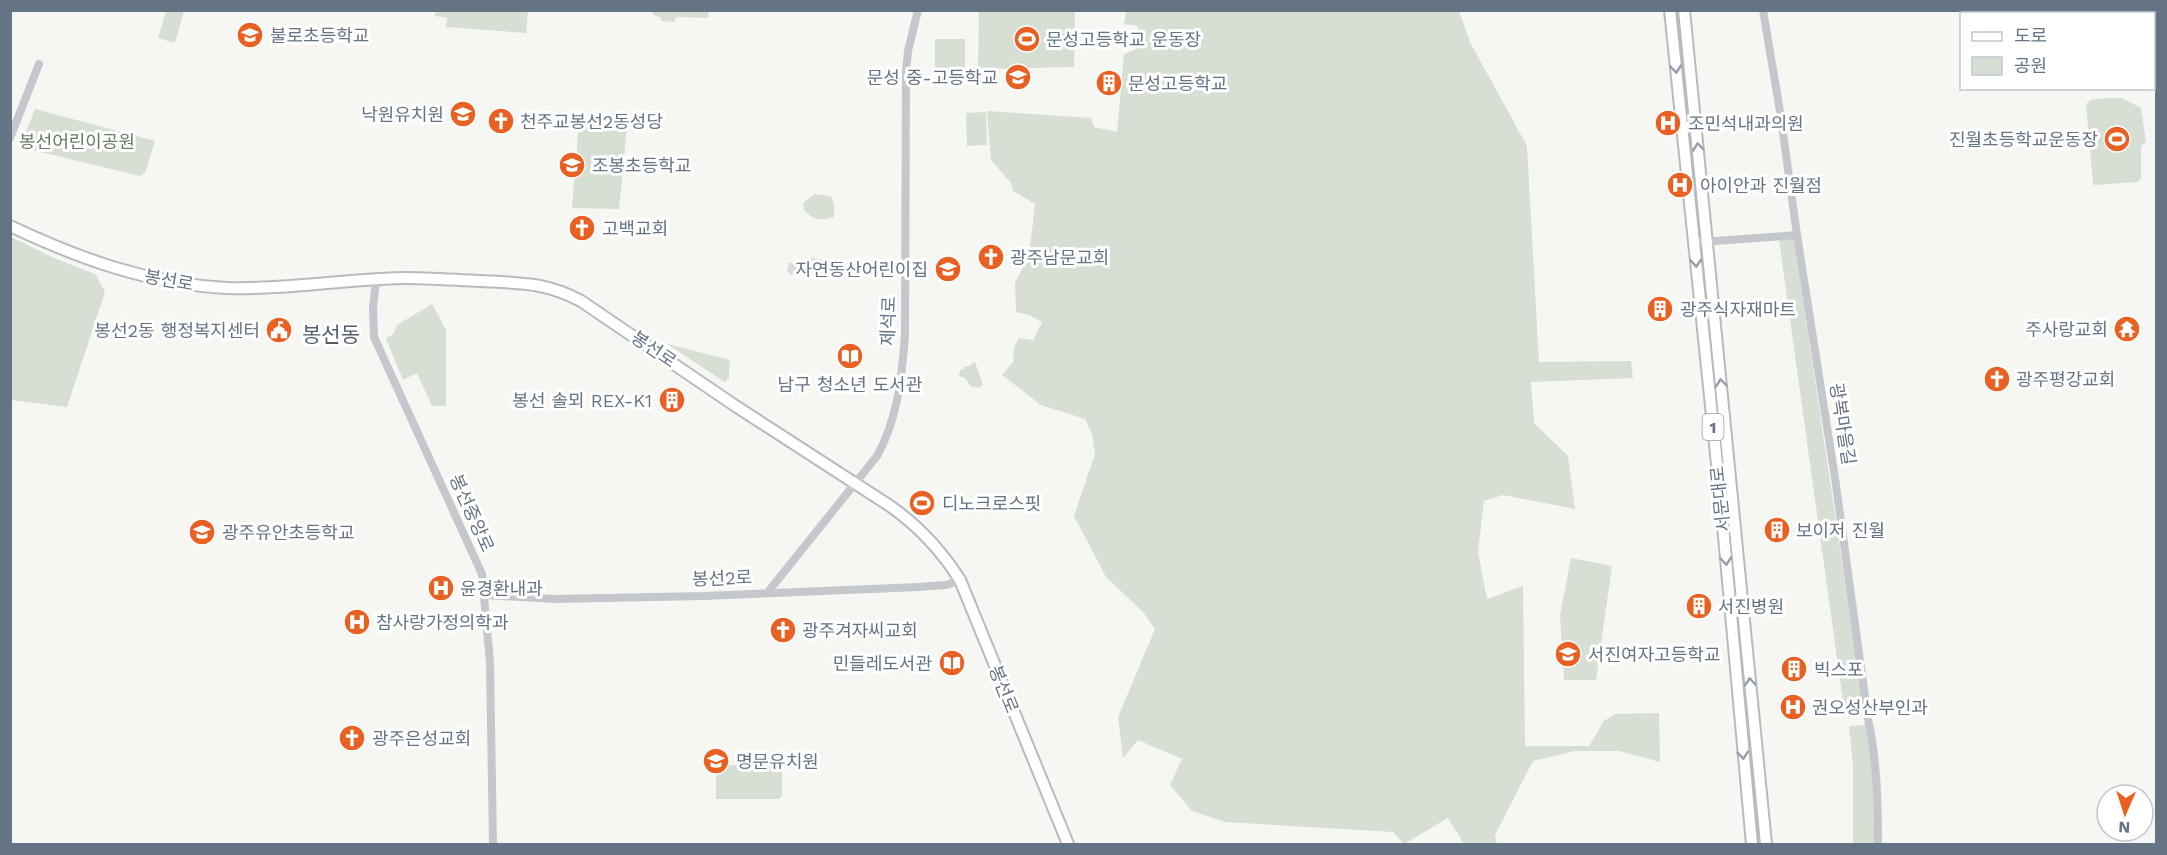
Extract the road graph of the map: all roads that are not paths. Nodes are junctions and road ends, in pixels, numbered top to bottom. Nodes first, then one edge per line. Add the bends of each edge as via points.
1 (918, 10) edge
2 (1670, 10) edge
3 (1684, 10) edge
4 (1763, 10) edge
5 (39, 64) dead end
6 (10, 138) edge
7 (10, 226) edge
8 (1797, 235) junction
9 (1708, 241) junction
10 (1694, 242) junction
11 (376, 280) junction
12 (856, 484) junction
13 (960, 580) junction
14 (768, 592) junction
15 (484, 596) junction
16 (493, 844) edge
17 (1068, 844) edge
18 (1752, 844) edge
19 (1766, 844) edge
20 (1878, 844) edge

1 - 12 street, 제석로 via 908,51 905,87 903,368 886,440
2 -> 10 main road, 서문대로 / 1
9 -> 3 main road, 서문대로 / 1
4 - 8 street, 광복마을길
5 - 6 street
7 - 11 main road, 봉선로 via 102,265 177,284 230,288
8 - 9 street
8 - 20 street, 광복마을길 via 1875,754
9 - 10 street
19 -> 9 main road, 서문대로 / 1
10 -> 18 main road, 서문대로 / 1
11 - 12 main road, 봉선로 via 495,282 558,289
11 - 15 street, 봉선중앙로 via 374,337 482,574
12 - 13 main road, 봉선로 via 913,521
12 - 14 street, 제석로
13 - 14 street, 봉선2로 via 919,587
13 - 17 main road, 봉선로
14 - 15 street, 봉선2로 via 554,599
15 - 16 street, 봉선중앙로 via 490,663

